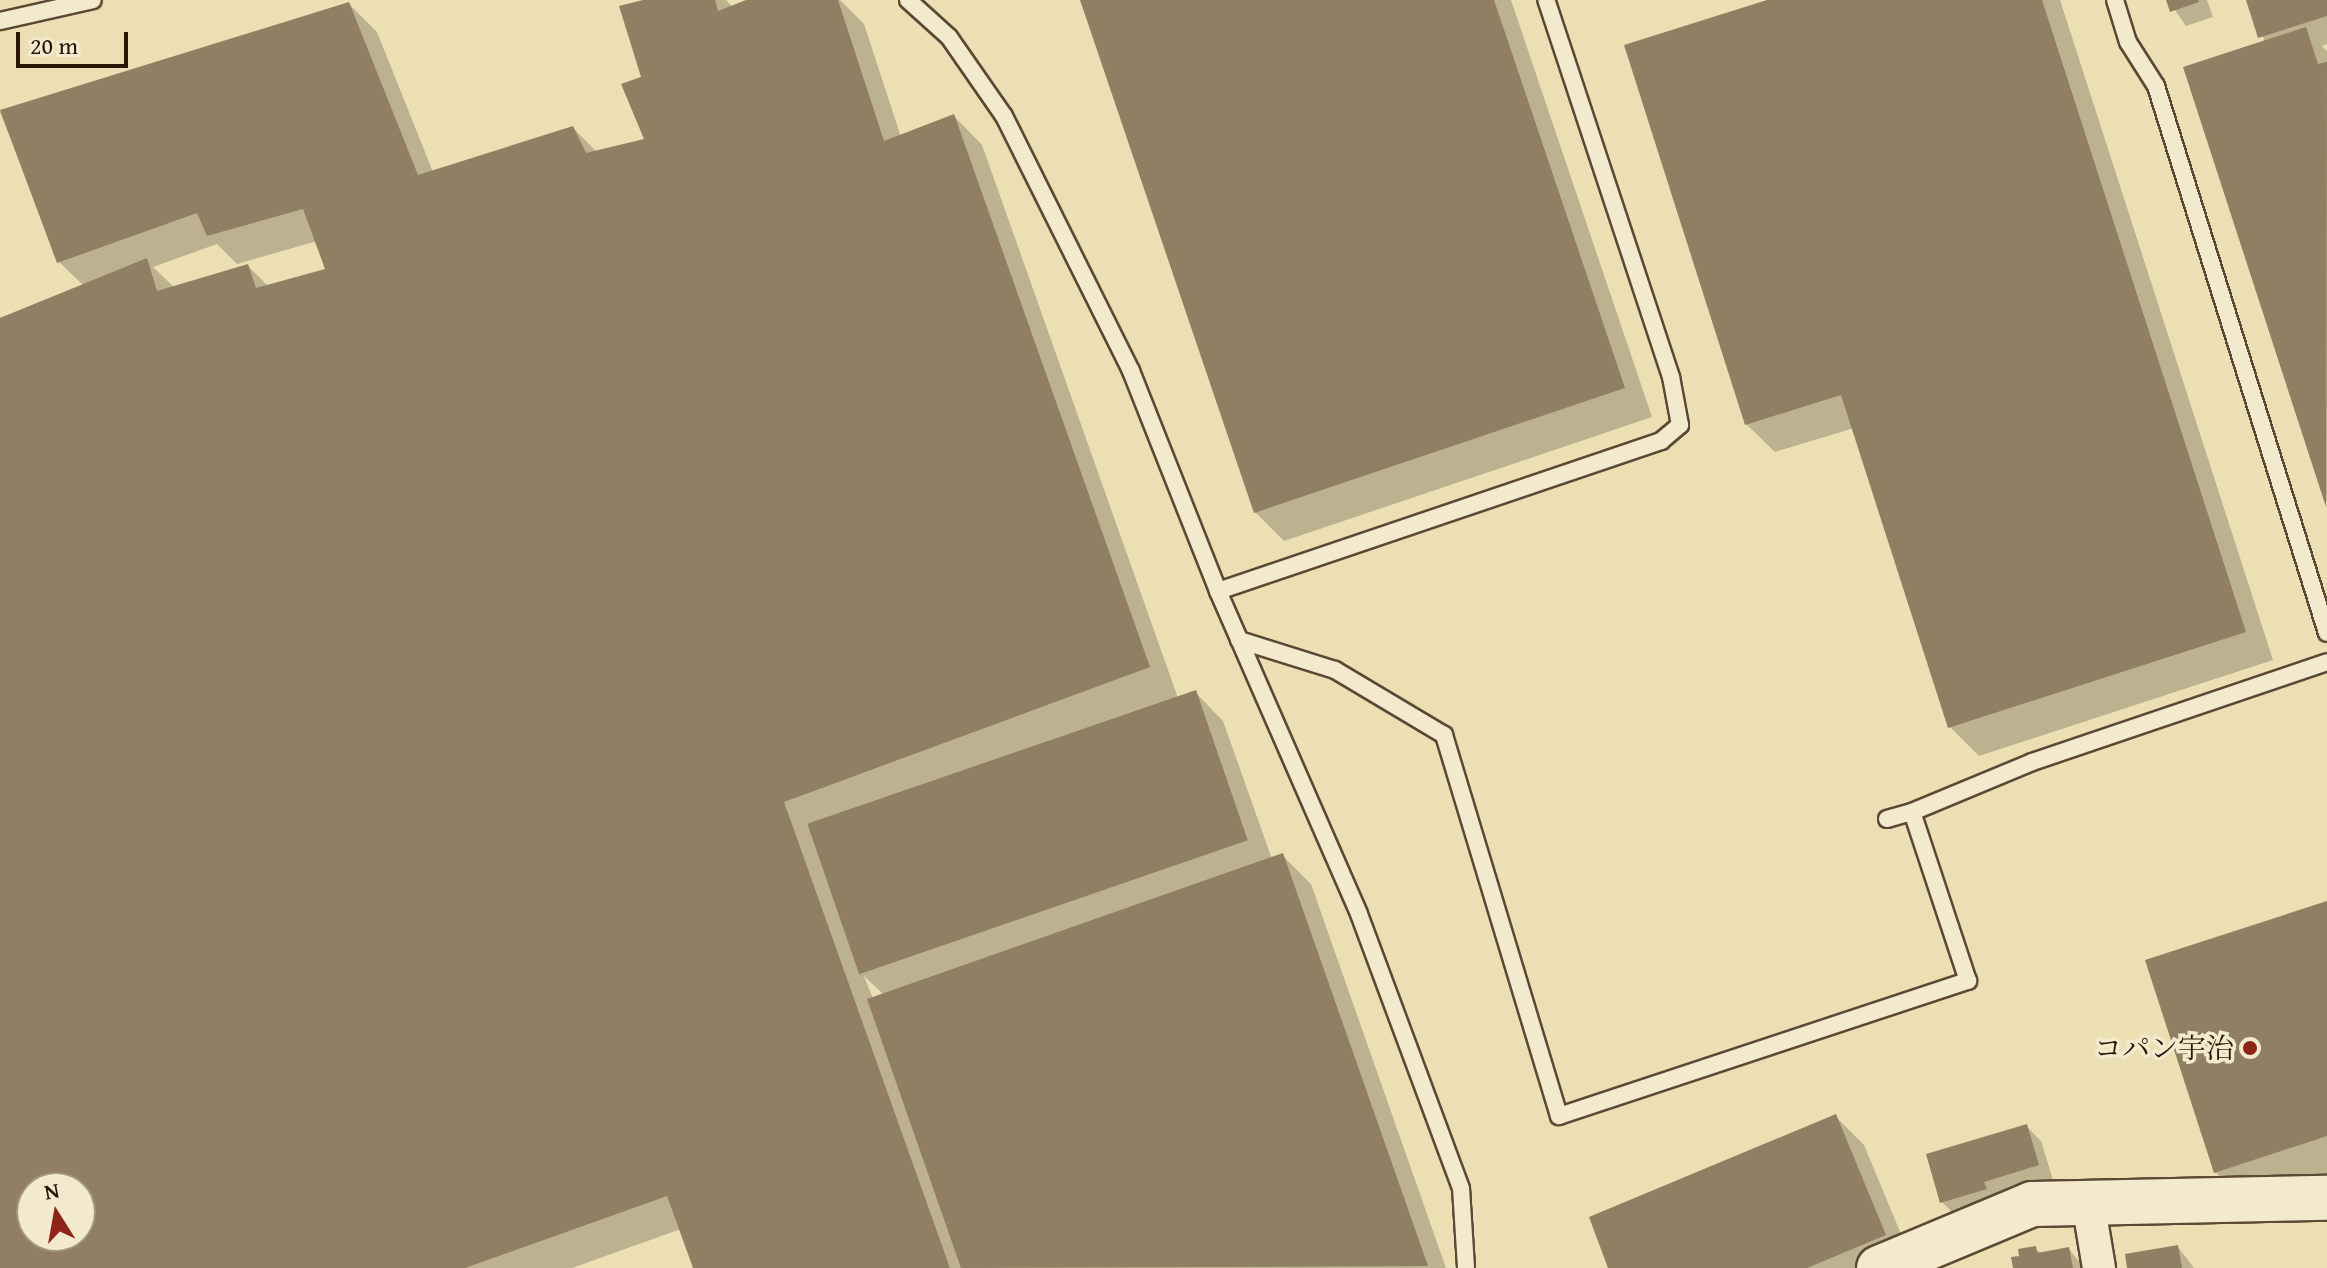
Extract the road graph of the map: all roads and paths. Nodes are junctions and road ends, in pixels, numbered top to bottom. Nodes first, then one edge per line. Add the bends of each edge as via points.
1 (93, 0) edge
2 (908, 0) edge
3 (1546, 0) edge
4 (2115, 0) edge
5 (0, 21) edge
6 (1218, 591) junction
7 (2327, 633) edge
8 (1239, 640) junction
9 (2327, 662) edge
10 (1912, 812) junction
11 (1887, 819) dead end
12 (2327, 1198) edge
13 (2088, 1202) junction
14 (1466, 1268) edge
15 (1879, 1268) edge
16 (2099, 1268) edge

1 - 5 lane
2 - 6 lane via 949,37 1004,116 1131,371
3 - 6 lane via 1671,377 1680,425 1661,441
4 - 7 lane via 2128,42 2156,86
6 - 8 lane
8 - 10 lane via 1335,670 1444,735 1559,1116 1968,981
8 - 14 lane via 1359,914 1461,1188
9 - 10 lane via 2032,762
10 - 11 lane
12 - 13 street
13 - 15 street via 2032,1204
13 - 16 street

